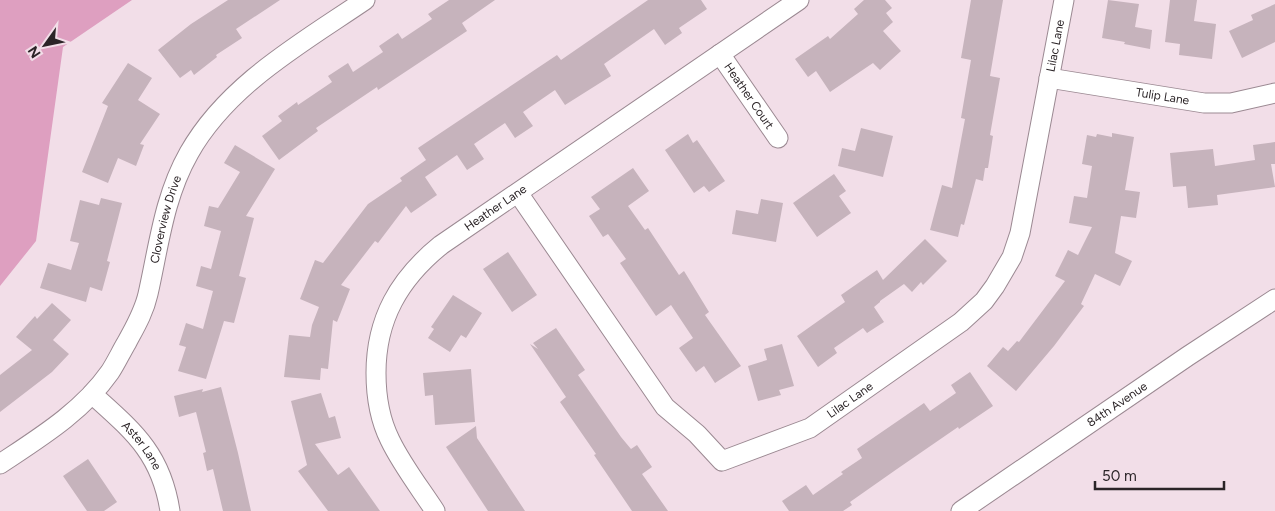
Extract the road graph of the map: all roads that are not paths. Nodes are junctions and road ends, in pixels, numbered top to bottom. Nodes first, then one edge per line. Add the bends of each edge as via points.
1 (365, 0) edge
2 (799, 0) edge
3 (1064, 0) edge
4 (720, 54) junction
5 (1049, 78) junction
6 (1275, 93) edge
7 (778, 138) dead end
8 (518, 193) junction
9 (1275, 299) edge
10 (92, 394) junction
11 (0, 464) edge
12 (170, 511) edge
13 (436, 511) edge
14 (961, 511) edge

1 - 10 street, Cloverview Drive via 269,66 226,104 203,131 189,152 170,195 139,321 110,372
2 - 4 street, Heather Lane
3 - 5 street, Lilac Lane
4 - 7 street, Heather Court
4 - 8 street, Heather Lane
5 - 6 street, Tulip Lane via 1204,103 1231,103
5 - 8 street, Lilac Lane via 1020,233 1012,258 984,301 961,322 810,428 722,461 665,407
8 - 13 street, Heather Lane via 441,246 417,268 406,280 384,319 376,359 376,392 382,420 402,463
9 - 14 street, 84th Avenue
10 - 11 street, Cloverview Drive via 73,413
10 - 12 street, Aster Lane via 146,447 165,484

